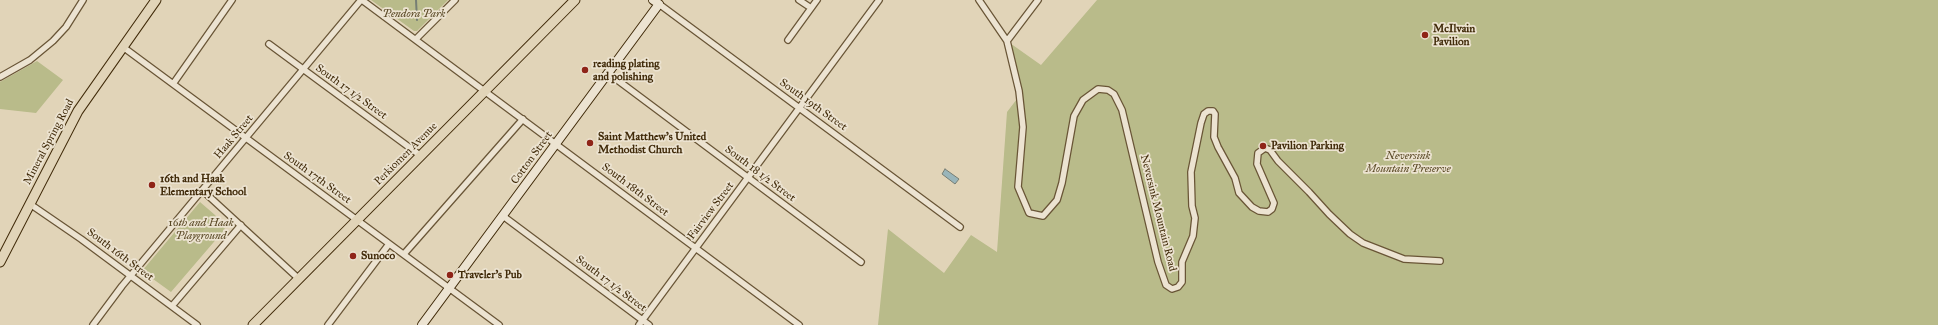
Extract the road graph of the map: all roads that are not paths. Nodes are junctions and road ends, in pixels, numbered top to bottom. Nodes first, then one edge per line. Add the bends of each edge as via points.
1 (83, 0) edge
2 (156, 0) edge
3 (232, 0) edge
4 (361, 0) edge
5 (455, 0) edge
6 (575, 0) edge
7 (799, 0) edge
8 (817, 0) edge
9 (879, 0) edge
10 (979, 0) edge
11 (1038, 0) edge
12 (656, 2) edge
13 (811, 8) junction
14 (416, 39) junction
15 (788, 40) dead end
16 (1007, 41) junction
17 (269, 44) dead end
18 (123, 48) junction
19 (304, 69) junction
20 (608, 74) junction
21 (0, 77) edge
22 (173, 84) junction
23 (485, 91) junction
24 (799, 108) junction
25 (523, 119) junction
26 (246, 138) junction
27 (557, 143) junction
28 (421, 156) junction
29 (748, 178) junction
30 (202, 190) junction
31 (30, 204) junction
32 (503, 216) junction
33 (357, 220) junction
34 (241, 225) junction
35 (960, 227) dead end
36 (389, 244) junction
37 (696, 248) junction
38 (404, 254) junction
39 (1440, 261) dead end
40 (0, 262) edge
41 (861, 262) dead end
42 (131, 275) junction
43 (299, 279) junction
44 (450, 288) junction
45 (172, 306) junction
46 (641, 323) edge
47 (93, 325) edge
48 (197, 325) edge
49 (253, 325) edge
50 (328, 325) edge
51 (422, 325) edge
52 (499, 325) edge
53 (649, 325) edge
54 (799, 325) edge

1 - 21 street via 63,30 47,46 30,60
2 - 18 main road, Mineral Spring Road
3 - 22 street
4 - 14 street, South 18th Street
4 - 19 street, Haak Street
5 - 14 street
6 - 23 main road, Perkiomen Avenue
7 - 13 street
8 - 13 street
9 - 24 street, Fairview Street
10 - 16 street
11 - 16 street
12 - 20 street, Cotton Street
12 - 24 street, South 19th Street
13 - 15 street
14 - 23 street, South 18th Street
16 - 39 street, Neversink Mountain Road via 1019,91 1023,127 1018,187 1029,213 1044,216 1057,200 1074,116 1082,100 1098,89 1108,90 1114,94 1122,110 1158,262 1166,285 1172,289 1182,282 1182,262 1193,236 1195,218 1190,172 1201,123 1208,111 1215,114 1214,137 1235,178 1239,193 1252,207 1268,212 1274,203 1257,164 1258,153 1265,148 1270,150 1329,214 1354,237 1404,259
17 - 19 street, South 17 1/2 Street
18 - 22 street, South 17th Street
18 - 31 main road, Mineral Spring Road via 78,111
19 - 26 street, Haak Street
19 - 28 street, South 17 1/2 Street
20 - 27 street, Cotton Street
20 - 29 street, South 18 1/2 Street
22 - 26 street, South 17th Street
23 - 25 street, South 18th Street
23 - 28 main road, Perkiomen Avenue
24 - 29 street, Fairview Street
24 - 35 street, South 19th Street
25 - 27 street, South 18th Street
25 - 38 street
26 - 30 street, Haak Street
26 - 33 street, South 17th Street
27 - 32 street, Cotton Street
27 - 37 street, South 18th Street
28 - 33 main road, Perkiomen Avenue
29 - 37 street, Fairview Street
29 - 41 street, South 18 1/2 Street
30 - 34 street
30 - 42 street, Haak Street
31 - 40 main road, Mineral Spring Road
31 - 42 street, South 16th Street
32 - 44 street, Cotton Street
32 - 46 street, South 17 1/2 Street
33 - 36 street, South 17th Street
33 - 43 main road, Perkiomen Avenue
34 - 43 street
34 - 45 street
36 - 38 street, South 17th Street
36 - 50 street
37 - 46 street, Fairview Street
37 - 54 street, South 18th Street
38 - 44 street, South 17th Street
42 - 45 street, South 16th Street
42 - 47 street, Haak Street
43 - 49 main road, Perkiomen Avenue
44 - 51 street, Cotton Street
44 - 52 street, South 17th Street
45 - 48 street, South 16th Street
46 - 53 street, South 17 1/2 Street

